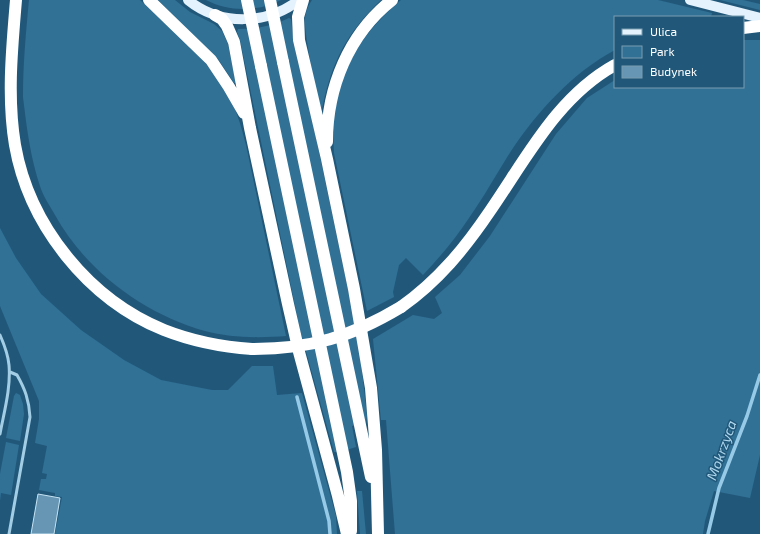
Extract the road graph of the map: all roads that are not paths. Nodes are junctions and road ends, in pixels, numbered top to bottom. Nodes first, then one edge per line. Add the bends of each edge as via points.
1 (16, 0) edge
2 (149, 0) edge
3 (188, 0) edge
4 (247, 0) edge
5 (270, 0) edge
6 (299, 0) edge
7 (303, 0) edge
8 (392, 0) edge
9 (690, 0) edge
10 (215, 15) junction
11 (760, 18) edge
12 (760, 26) edge
13 (744, 28) edge
14 (614, 66) edge
15 (250, 128) junction
16 (327, 159) junction
17 (0, 335) edge
18 (10, 372) junction
19 (0, 434) edge
20 (377, 502) junction
21 (9, 534) edge
22 (347, 534) edge
23 (351, 534) edge
24 (378, 534) edge

1 - 14 highway, bridge via 10,92 15,145 27,188 60,249 98,289 142,319 185,337 212,344 252,349 300,346 332,339 377,321 401,307 434,280 462,250 526,154 568,102 603,71
2 - 15 highway via 211,60
3 - 10 main road
4 - 23 highway, bridge via 347,472 351,501
5 - 20 highway, bridge
6 - 10 main road via 280,12 260,18 241,19
7 - 16 highway via 298,17 298,29
8 - 16 highway via 358,37 339,72 328,118
9 - 11 main road
10 - 15 highway via 227,26 234,42
12 - 13 highway
15 - 22 highway via 299,352
16 - 20 highway via 368,366 376,442
17 - 18 lane via 8,354
18 - 19 lane
18 - 21 lane via 17,375 23,386 29,402 30,417
20 - 24 highway

